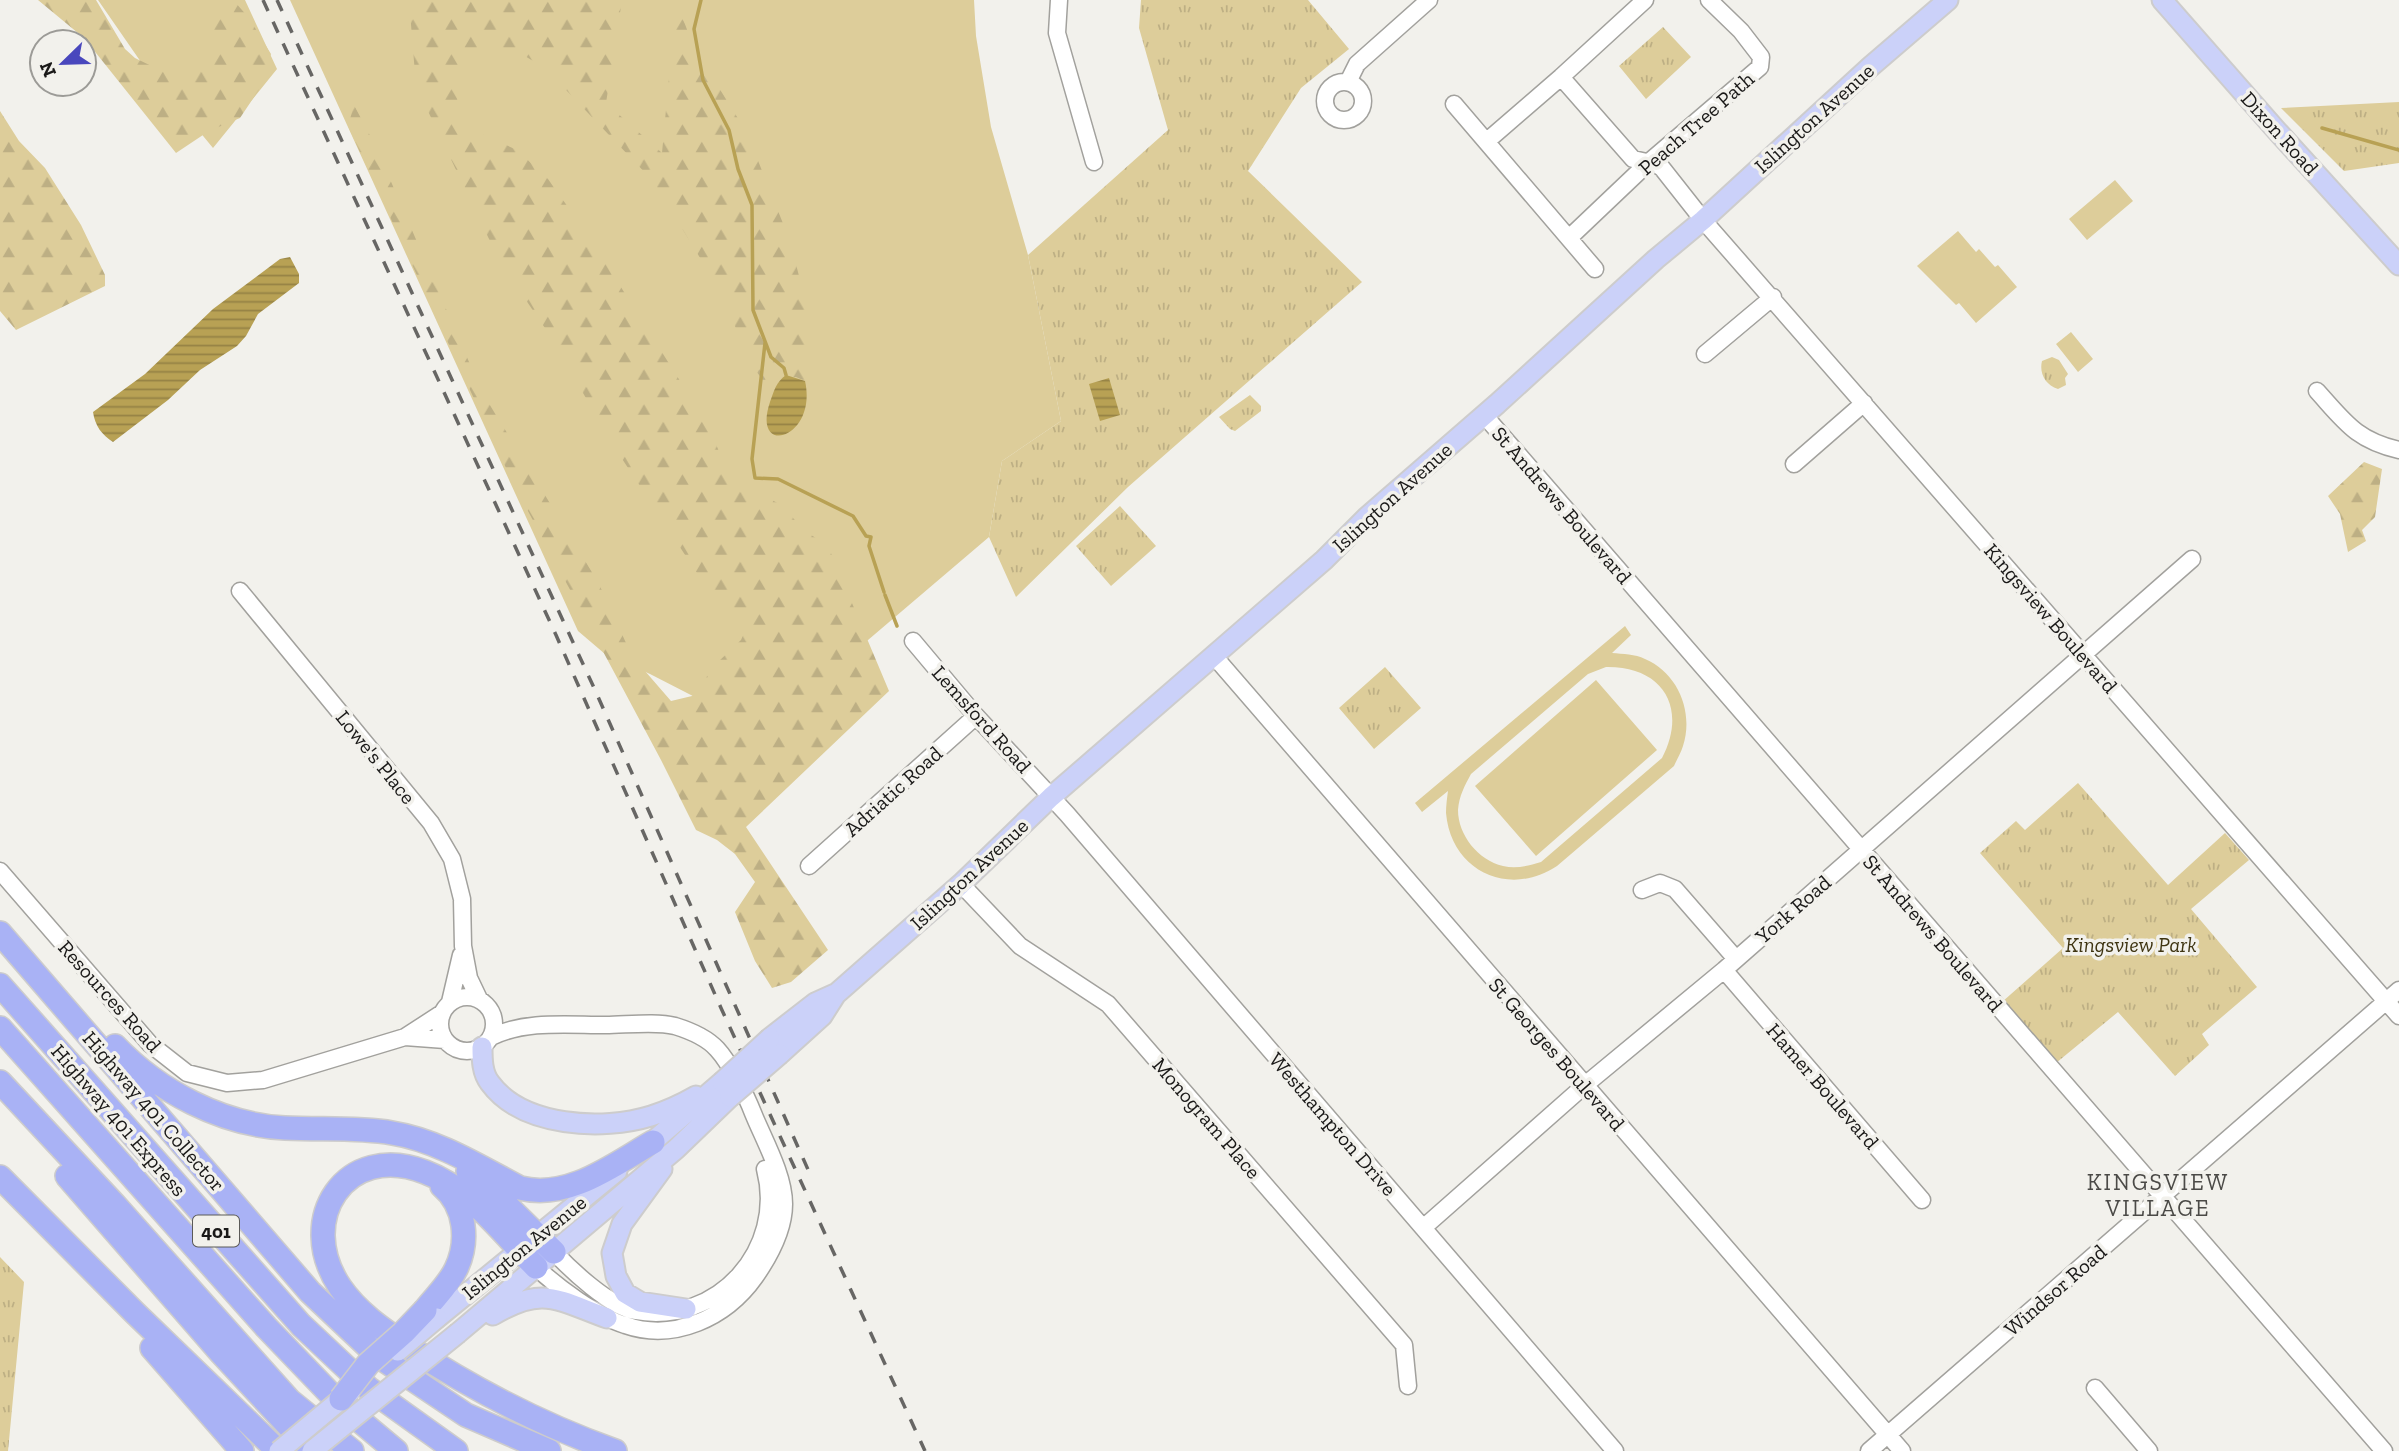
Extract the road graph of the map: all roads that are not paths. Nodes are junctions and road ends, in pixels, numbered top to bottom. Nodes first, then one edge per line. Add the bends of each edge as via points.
1 (1059, 0) edge
2 (1428, 0) edge
3 (1645, 0) edge
4 (1709, 0) edge
5 (1948, 0) edge
6 (2162, 0) edge
7 (1561, 77) junction
8 (1348, 82) dead end
9 (1454, 104) dead end
10 (1487, 141) junction
11 (1094, 162) dead end
12 (1649, 162) junction
13 (1703, 220) junction
14 (1569, 238) junction
15 (2399, 265) edge
16 (1595, 269) dead end
17 (1773, 297) junction
18 (1705, 354) dead end
19 (2317, 391) dead end
20 (1864, 403) junction
21 (1484, 415) junction
22 (2399, 450) edge
23 (1794, 464) dead end
24 (2192, 559) dead end
25 (240, 591) dead end
26 (913, 641) dead end
27 (2083, 654) junction
28 (1213, 656) junction
29 (976, 716) junction
30 (1051, 797) junction
31 (1861, 850) junction
32 (809, 866) dead end
33 (0, 871) edge
34 (961, 884) junction
35 (1643, 890) dead end
36 (3, 936) edge
37 (463, 946) junction
38 (1730, 965) junction
39 (0, 985) edge
40 (2399, 990) edge
41 (2386, 1001) junction
42 (485, 1005) junction
43 (446, 1008) junction
44 (2399, 1016) edge
45 (540, 1025) junction
46 (0, 1028) edge
47 (405, 1037) junction
48 (445, 1040) junction
49 (486, 1042) junction
50 (0, 1082) edge
51 (1585, 1086) junction
52 (733, 1093) junction
53 (0, 1100) edge
54 (653, 1142) junction
55 (429, 1143) junction
56 (676, 1149) junction
57 (423, 1171) junction
58 (0, 1177) edge
59 (0, 1194) edge
60 (2162, 1198) junction
61 (1922, 1200) dead end
62 (51, 1227) junction
63 (1423, 1228) junction
64 (537, 1252) junction
65 (114, 1306) junction
66 (686, 1310) junction
67 (431, 1314) junction
68 (607, 1318) junction
69 (458, 1332) junction
70 (1408, 1386) dead end
71 (2095, 1388) dead end
72 (341, 1399) joint
73 (466, 1415) junction
74 (1888, 1434) junction
75 (242, 1451) edge
76 (279, 1451) edge
77 (312, 1451) edge
78 (352, 1451) edge
79 (396, 1451) edge
80 (456, 1451) edge
81 (527, 1451) edge
82 (548, 1451) edge
83 (614, 1451) edge
84 (1615, 1451) edge
85 (1868, 1451) edge
86 (1902, 1451) edge
87 (2149, 1451) edge
88 (2384, 1451) edge

1 - 11 street via 1057,33
2 - 8 street via 1357,64
3 - 7 street
4 - 12 street, Peach Tree Path via 1761,57 1760,68
5 - 13 main road, Islington Avenue
6 - 15 main road, Dixon Road
7 - 10 street
7 - 12 street, Kingsview Boulevard via 1633,159
9 - 10 street
10 - 14 street
12 - 13 street, Kingsview Boulevard via 1662,168
12 - 14 street, Peach Tree Path
13 - 17 street, Kingsview Boulevard
13 - 21 main road, Islington Avenue
14 - 16 street
17 - 18 street
17 - 20 street, Kingsview Boulevard
19 - 22 street via 2351,430
20 - 23 street
20 - 27 street, Kingsview Boulevard
21 - 28 main road, Islington Avenue
21 - 31 street, St Andrews Boulevard
24 - 27 street, York Road
25 - 37 street, Lowe's Place via 430,823 452,859 462,899
26 - 29 street, Lemsford Road
27 - 31 street, York Road
27 - 41 street, Kingsview Boulevard
28 - 30 main road, Islington Avenue
28 - 51 street, St Georges Boulevard
29 - 30 street, Lemsford Road
29 - 32 street, Adriatic Road
30 - 34 main road, Islington Avenue
30 - 63 street, Westhampton Drive
31 - 38 street, York Road
31 - 60 street, St Andrews Boulevard
33 - 47 street, Resources Road via 150,1044 187,1073 227,1083 263,1080
34 - 52 main road, Islington Avenue, bridge via 836,994 822,1016 775,1046
34 - 70 street, Monogram Place via 1020,946 1108,1004 1404,1345
35 - 38 street, Hamer Boulevard via 1660,883 1675,889
36 - 55 highway via 131,1062 212,1112 246,1123 393,1133
36 - 73 highway, Highway 401 Collector / 401 via 310,1292 378,1356
37 - 42 street, Lowe's Place via 469,978
37 - 43 street, Lowe's Place
38 - 51 street, York Road
38 - 61 street, Hamer Boulevard
39 - 80 highway, Highway 401 Express / 401 via 300,1325 368,1388
40 - 41 street, Windsor Road
41 - 44 street, Kingsview Boulevard
41 - 60 street, Windsor Road
42 - 43 street via 464,997
42 - 45 street via 508,1018
42 - 49 street via 494,1025
43 - 47 street, Resources Road
43 - 48 street via 440,1027
45 - 49 street via 505,1030
45 - 52 street via 672,1025 716,1048
46 - 79 highway, Highway 401 Express / 401 via 266,1327 341,1405
47 - 48 street, Resources Road
48 - 49 street via 456,1049 470,1051
49 - 52 main road via 482,1064 488,1082 511,1105 539,1118 600,1124
50 - 78 highway, 401 via 289,1400
51 - 63 street, York Road
51 - 74 street, St Georges Boulevard
52 - 54 main road, Islington Avenue
52 - 56 main road, Islington Avenue
52 - 66 street via 770,1187 768,1213 759,1245 746,1268 702,1305
52 - 68 street via 776,1169 784,1203 774,1246 737,1298 704,1321 648,1330
53 - 77 highway
54 - 55 highway via 580,1182 544,1192 520,1188
54 - 64 main road, Islington Avenue
55 - 64 highway via 489,1188
56 - 64 main road, Islington Avenue
56 - 66 main road via 622,1224 612,1253 625,1293 640,1302
57 - 64 highway via 463,1193
57 - 67 highway via 446,1189 464,1226 456,1269
57 - 83 highway via 402,1164 367,1167 332,1195 322,1244 340,1287 376,1325 435,1364
58 - 62 highway
59 - 65 highway
60 - 74 street, Windsor Road
60 - 88 street, St Andrews Boulevard
62 - 65 highway
62 - 76 highway
63 - 84 street, Westhampton Drive
64 - 66 street via 632,1311
64 - 67 main road, Islington Avenue
64 - 68 street via 547,1277
64 - 69 main road, Islington Avenue
65 - 75 highway
67 - 72 highway, bridge via 368,1364
68 - 69 main road via 537,1297 514,1303
69 - 77 main road, Islington Avenue, bridge
71 - 87 street
72 - 76 main road, bridge
73 - 81 highway
73 - 82 highway, Highway 401 Collector / 401
74 - 85 street, Windsor Road
74 - 86 street, St Georges Boulevard

